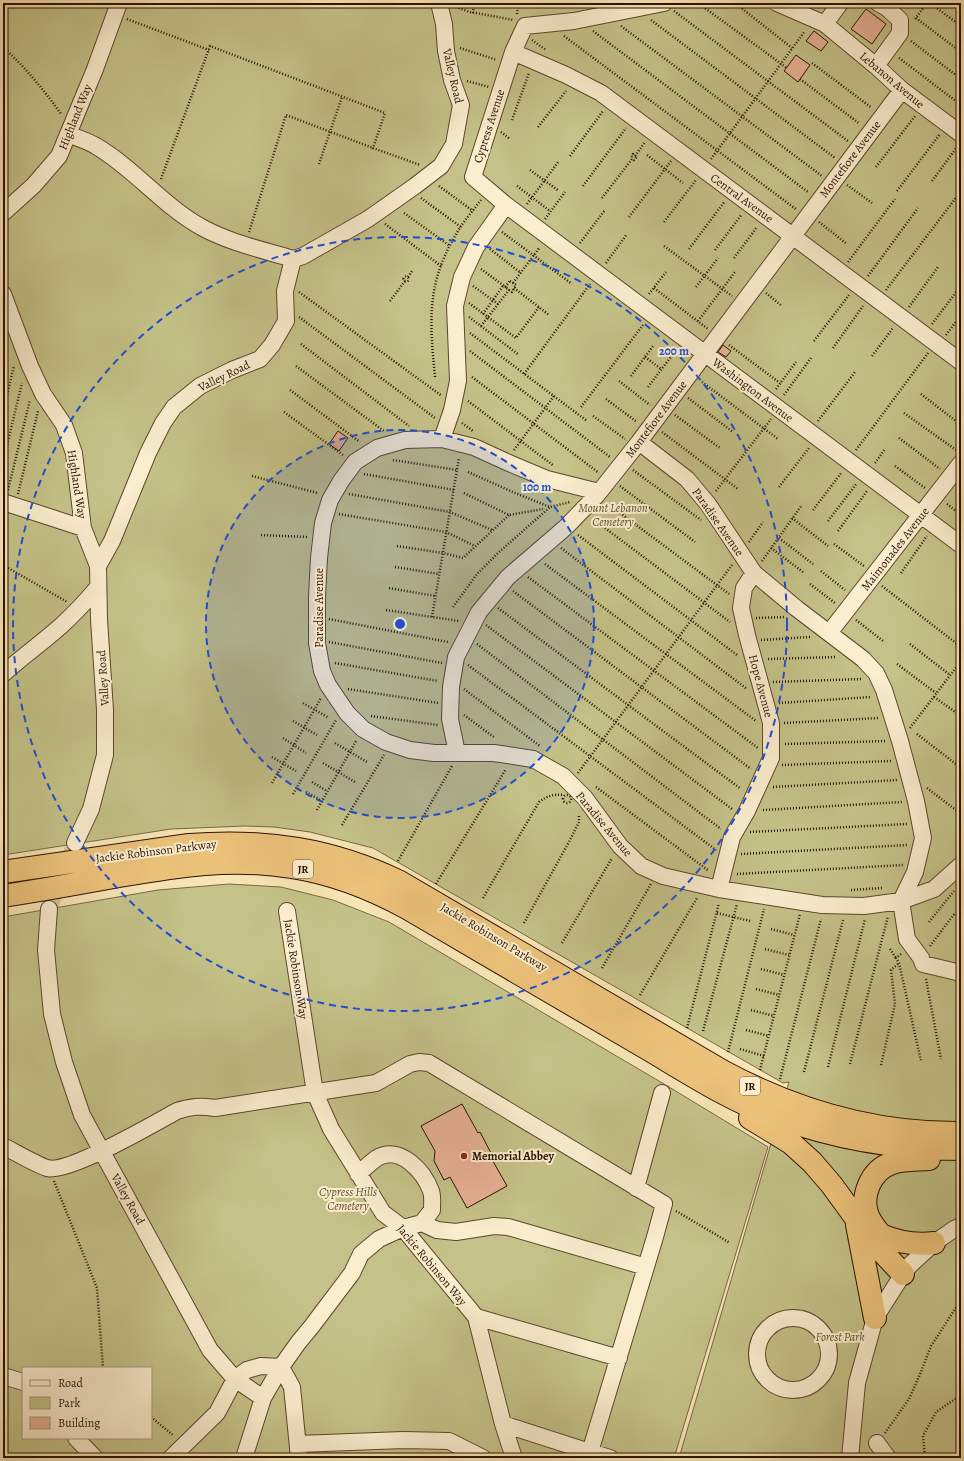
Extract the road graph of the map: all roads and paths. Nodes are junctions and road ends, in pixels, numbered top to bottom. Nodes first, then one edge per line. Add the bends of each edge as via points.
1 (474, 3) edge
2 (518, 3) edge
3 (664, 3) edge
4 (698, 3) edge
5 (735, 3) edge
6 (777, 3) edge
7 (840, 3) edge
8 (878, 3) edge
9 (930, 3) edge
10 (444, 4) edge
11 (636, 8) junction
12 (117, 9) edge
13 (473, 13) junction
14 (606, 14) junction
15 (916, 18) dead end
16 (578, 20) junction
17 (819, 21) junction
18 (546, 23) junction
19 (961, 26) edge
20 (900, 33) junction
21 (3, 47) edge
22 (458, 47) dead end
23 (792, 48) junction
24 (209, 50) junction
25 (887, 50) junction
26 (961, 52) edge
27 (511, 58) junction
28 (533, 61) junction
29 (812, 63) dead end
30 (781, 64) junction
31 (876, 66) junction
32 (787, 68) dead end
33 (961, 78) edge
34 (461, 79) dead end
35 (575, 79) junction
36 (800, 79) dead end
37 (768, 82) junction
38 (902, 90) junction
39 (501, 91) junction
40 (342, 97) junction
41 (755, 98) junction
42 (612, 102) junction
43 (961, 105) edge
44 (923, 106) junction
45 (742, 116) junction
46 (882, 116) junction
47 (633, 118) junction
48 (512, 120) dead end
49 (947, 124) junction
50 (538, 127) dead end
51 (69, 131) junction
52 (330, 132) junction
53 (871, 132) junction
54 (729, 133) junction
55 (961, 134) edge
56 (961, 142) edge
57 (373, 148) junction
58 (858, 149) junction
59 (717, 150) junction
60 (678, 151) junction
61 (647, 155) dead end
62 (570, 156) dead end
63 (632, 159) dead end
64 (559, 161) dead end
65 (319, 164) dead end
66 (876, 167) dead end
67 (665, 169) junction
68 (530, 170) dead end
69 (703, 170) junction
70 (838, 175) junction
71 (436, 177) junction
72 (545, 180) junction
73 (932, 181) dead end
74 (683, 183) dead end
75 (517, 186) dead end
76 (583, 186) dead end
77 (559, 191) dead end
78 (732, 191) junction
79 (897, 191) dead end
80 (961, 191) edge
81 (156, 192) junction
82 (565, 192) dead end
83 (418, 197) dead end
84 (532, 198) junction
85 (602, 198) dead end
86 (895, 199) dead end
87 (819, 201) junction
88 (750, 204) junction
89 (872, 204) dead end
90 (506, 205) junction
91 (918, 208) dead end
92 (605, 210) dead end
93 (473, 211) dead end
94 (550, 211) junction
95 (3, 213) edge
96 (404, 213) dead end
97 (519, 215) junction
98 (766, 216) junction
99 (808, 216) junction
100 (629, 217) dead end
101 (664, 222) dead end
102 (385, 224) dead end
103 (492, 225) junction
104 (461, 227) dead end
105 (543, 233) junction
106 (627, 234) dead end
107 (793, 236) junction
108 (847, 244) dead end
109 (245, 246) junction
110 (450, 246) dead end
111 (664, 246) dead end
112 (490, 249) dead end
113 (689, 249) dead end
114 (715, 250) dead end
115 (572, 255) junction
116 (534, 256) junction
117 (293, 258) junction
118 (718, 258) dead end
119 (734, 258) dead end
120 (468, 262) junction
121 (441, 266) dead end
122 (938, 267) dead end
123 (412, 271) dead end
124 (666, 272) dead end
125 (735, 272) dead end
126 (841, 272) junction
127 (521, 273) junction
128 (598, 274) junction
129 (705, 276) junction
130 (462, 277) junction
131 (513, 283) junction
132 (572, 284) dead end
133 (756, 285) junction
134 (504, 286) junction
135 (696, 287) dead end
136 (960, 287) dead end
137 (514, 288) junction
138 (722, 288) junction
139 (297, 290) dead end
140 (509, 290) junction
141 (867, 291) junction
142 (3, 294) edge
143 (456, 300) junction
144 (493, 300) junction
145 (390, 301) dead end
146 (498, 304) junction
147 (742, 304) junction
148 (782, 306) dead end
149 (539, 307) junction
150 (646, 310) junction
151 (296, 314) dead end
152 (483, 314) junction
153 (549, 315) dead end
154 (961, 315) edge
155 (488, 317) junction
156 (901, 317) junction
157 (698, 321) dead end
158 (455, 322) junction
159 (481, 326) junction
160 (684, 339) junction
161 (456, 340) junction
162 (814, 341) dead end
163 (933, 341) junction
164 (8, 344) dead end
165 (301, 344) dead end
166 (654, 346) dead end
167 (833, 348) dead end
168 (704, 354) junction
169 (519, 355) dead end
170 (872, 356) dead end
171 (645, 357) junction
172 (811, 358) dead end
173 (796, 362) dead end
174 (961, 362) edge
175 (3, 363) edge
176 (15, 363) dead end
177 (457, 365) junction
178 (296, 366) dead end
179 (661, 369) junction
180 (855, 372) dead end
181 (690, 373) junction
182 (524, 374) junction
183 (631, 376) dead end
184 (29, 378) junction
185 (619, 381) dead end
186 (648, 387) dead end
187 (290, 390) dead end
188 (678, 390) junction
189 (42, 391) junction
190 (921, 394) dead end
191 (554, 396) junction
192 (606, 399) dead end
193 (773, 405) junction
194 (581, 407) dead end
195 (545, 408) junction
196 (3, 412) edge
197 (284, 412) dead end
198 (904, 413) dead end
199 (593, 416) dead end
200 (448, 421) junction
201 (587, 421) dead end
202 (534, 423) junction
203 (961, 425) edge
204 (650, 427) junction
205 (764, 428) junction
206 (733, 432) dead end
207 (477, 435) dead end
208 (813, 435) junction
209 (899, 438) dead end
210 (778, 439) dead end
211 (521, 440) junction
212 (398, 442) junction
213 (462, 444) junction
214 (720, 448) dead end
215 (372, 451) junction
216 (961, 454) edge
217 (393, 460) dead end
218 (505, 461) junction
219 (3, 462) edge
220 (849, 462) junction
221 (622, 464) junction
222 (961, 464) edge
223 (351, 467) junction
224 (559, 469) dead end
225 (457, 470) junction
226 (468, 472) dead end
227 (252, 476) dead end
228 (870, 477) junction
229 (951, 477) junction
230 (725, 479) junction
231 (604, 487) junction
232 (780, 487) dead end
233 (738, 489) dead end
234 (454, 490) junction
235 (464, 493) dead end
236 (334, 494) junction
237 (707, 503) junction
238 (8, 504) edge
239 (545, 505) junction
240 (802, 505) dead end
241 (578, 506) junction
242 (550, 507) junction
243 (544, 510) junction
244 (813, 510) dead end
245 (327, 512) junction
246 (450, 512) junction
247 (509, 515) junction
248 (921, 516) junction
249 (792, 518) junction
250 (828, 521) dead end
251 (763, 522) dead end
252 (705, 523) dead end
253 (566, 526) junction
254 (935, 526) junction
255 (83, 528) junction
256 (492, 530) junction
257 (838, 531) dead end
258 (446, 532) junction
259 (261, 535) dead end
260 (322, 538) junction
261 (779, 538) junction
262 (550, 540) junction
263 (695, 542) dead end
264 (834, 544) dead end
265 (397, 546) dead end
266 (475, 546) junction
267 (828, 546) dead end
268 (961, 546) edge
269 (771, 548) junction
270 (443, 553) junction
271 (741, 553) junction
272 (533, 555) junction
273 (814, 564) dead end
274 (3, 565) edge
275 (98, 566) junction
276 (394, 567) dead end
277 (517, 569) junction
278 (821, 571) dead end
279 (803, 572) dead end
280 (754, 573) junction
281 (901, 573) dead end
282 (439, 574) junction
283 (874, 576) junction
284 (503, 583) junction
285 (717, 586) junction
286 (98, 587) junction
287 (389, 588) dead end
288 (435, 596) junction
289 (857, 598) junction
290 (488, 601) junction
291 (704, 603) junction
292 (453, 607) dead end
293 (79, 608) junction
294 (386, 610) dead end
295 (743, 612) junction
296 (807, 616) junction
297 (317, 617) junction
298 (432, 617) junction
299 (691, 620) junction
300 (830, 634) junction
301 (678, 637) junction
302 (748, 638) junction
303 (317, 639) junction
304 (465, 641) junction
305 (910, 644) dead end
306 (961, 647) edge
307 (666, 654) junction
308 (859, 656) junction
309 (320, 660) junction
310 (961, 662) edge
311 (897, 664) dead end
312 (957, 667) junction
313 (654, 670) junction
314 (961, 670) edge
315 (757, 671) junction
316 (3, 674) edge
317 (950, 676) junction
318 (878, 678) junction
319 (452, 683) junction
320 (328, 685) junction
321 (642, 687) junction
322 (936, 693) junction
323 (886, 696) junction
324 (934, 697) junction
325 (303, 703) dead end
326 (766, 704) junction
327 (628, 705) junction
328 (451, 706) junction
329 (316, 710) junction
330 (345, 710) junction
331 (961, 716) edge
332 (329, 718) dead end
333 (893, 718) junction
334 (293, 721) dead end
335 (616, 722) junction
336 (452, 726) junction
337 (305, 728) junction
338 (363, 728) junction
339 (917, 734) dead end
340 (317, 735) dead end
341 (283, 738) dead end
342 (496, 738) dead end
343 (602, 740) junction
344 (900, 741) junction
345 (334, 743) dead end
346 (390, 744) junction
347 (294, 746) junction
348 (350, 752) junction
349 (306, 753) dead end
350 (455, 753) junction
351 (513, 756) junction
352 (590, 756) junction
353 (272, 757) dead end
354 (367, 762) dead end
355 (323, 763) dead end
356 (284, 764) junction
357 (961, 768) edge
358 (296, 771) dead end
359 (761, 771) junction
360 (908, 771) junction
361 (338, 772) junction
362 (312, 782) dead end
363 (355, 782) dead end
364 (272, 783) dead end
365 (573, 786) junction
366 (328, 791) junction
367 (306, 792) dead end
368 (293, 794) dead end
369 (322, 801) junction
370 (916, 801) junction
371 (576, 805) dead end
372 (317, 810) dead end
373 (580, 812) dead end
374 (961, 814) edge
375 (920, 823) junction
376 (342, 825) dead end
377 (733, 835) junction
378 (75, 843) tunnel mouth
379 (922, 844) junction
380 (620, 846) junction
381 (727, 856) junction
382 (398, 861) dead end
383 (917, 864) junction
384 (961, 865) edge
385 (3, 872) edge
386 (658, 874) junction
387 (436, 884) dead end
388 (717, 885) junction
389 (908, 886) junction
390 (957, 887) dead end
391 (740, 892) junction
392 (3, 896) edge
393 (767, 897) junction
394 (483, 898) dead end
395 (846, 898) junction
396 (896, 901) junction
397 (803, 902) junction
398 (824, 905) junction
399 (868, 905) junction
400 (49, 909) tunnel mouth
401 (287, 911) dead end
402 (716, 913) junction
403 (955, 913) dead end
404 (734, 917) junction
405 (750, 921) dead end
406 (929, 922) dead end
407 (524, 923) dead end
408 (771, 929) dead end
409 (794, 935) junction
410 (562, 943) dead end
411 (765, 949) dead end
412 (890, 949) dead end
413 (789, 955) junction
414 (919, 956) junction
415 (896, 958) junction
416 (900, 963) junction
417 (602, 968) dead end
418 (761, 969) dead end
419 (961, 973) edge
420 (784, 975) junction
421 (756, 989) dead end
422 (640, 995) dead end
423 (779, 995) junction
424 (751, 1010) dead end
425 (774, 1016) junction
426 (687, 1028) dead end
427 (746, 1030) dead end
428 (703, 1031) dead end
429 (769, 1036) junction
430 (740, 1049) dead end
431 (728, 1052) dead end
432 (764, 1056) junction
433 (941, 1059) dead end
434 (921, 1061) dead end
435 (850, 1064) dead end
436 (881, 1065) dead end
437 (828, 1067) dead end
438 (760, 1070) dead end
439 (804, 1072) dead end
440 (690, 1073) junction
441 (780, 1079) dead end
442 (315, 1093) junction
443 (662, 1093) dead end
444 (961, 1133) edge
445 (3, 1146) edge
446 (961, 1149) edge
447 (102, 1151) junction
448 (961, 1154) edge
449 (48, 1168) junction
450 (358, 1174) junction
451 (636, 1188) junction
452 (664, 1204) junction
453 (856, 1220) junction
454 (422, 1223) junction
455 (961, 1226) edge
456 (403, 1228) junction
457 (881, 1235) junction
458 (730, 1243) dead end
459 (934, 1243) junction
460 (646, 1267) junction
461 (906, 1270) junction
462 (961, 1300) edge
463 (476, 1317) junction
464 (875, 1318) junction
465 (811, 1323) joint
466 (619, 1358) junction
467 (103, 1367) edge
468 (281, 1367) junction
469 (3, 1376) edge
470 (235, 1379) junction
471 (22, 1382) edge
472 (961, 1395) edge
473 (263, 1398) junction
474 (152, 1419) edge
475 (503, 1424) junction
476 (77, 1439) edge
477 (877, 1443) joint
478 (185, 1444) junction
479 (298, 1451) edge
480 (590, 1452) junction
481 (95, 1458) edge
482 (171, 1458) edge
483 (244, 1458) edge
484 (483, 1458) edge
485 (514, 1458) edge
486 (610, 1458) edge
487 (850, 1458) edge
488 (888, 1458) edge
489 (925, 1458) edge

1 - 13 path
2 - 13 path via 516,20
3 - 11 street
3 - 37 path
4 - 30 path
5 - 23 path
6 - 17 street, Lebanon Avenue
7 - 17 street
8 - 20 street via 900,20
9 - 19 path
10 - 13 path
10 - 71 street, Valley Road via 446,51 461,105 454,144
11 - 14 street
11 - 41 path
12 - 24 path
12 - 51 street, Highland Way
14 - 16 street
14 - 45 path
15 - 26 path
16 - 18 street
16 - 54 path
17 - 23 path
17 - 31 street, Lebanon Avenue
18 - 27 street, Cypress Avenue via 525,26
18 - 59 path
20 - 25 street
20 - 33 path
21 - 51 path via 46,92
22 - 27 path
23 - 30 path
24 - 40 path via 210,46
24 - 81 path
25 - 31 street
25 - 43 path
27 - 28 street, Central Avenue
27 - 39 street, Cypress Avenue
28 - 35 street, Central Avenue
28 - 48 path
29 - 46 path
30 - 32 path
30 - 37 path
31 - 38 street, Lebanon Avenue
34 - 39 path
35 - 42 street, Central Avenue
35 - 50 path
36 - 53 path
37 - 41 path
37 - 58 path
38 - 44 street, Lebanon Avenue
38 - 46 street, Montefiore Avenue
39 - 90 street, Cypress Avenue via 472,177
40 - 52 path
40 - 57 path via 385,113
41 - 45 path
41 - 70 path
42 - 47 street, Central Avenue
42 - 62 path
44 - 49 street, Lebanon Avenue
44 - 66 path
45 - 54 path
45 - 70 path
46 - 53 street, Montefiore Avenue
47 - 60 street, Central Avenue
47 - 76 path
49 - 55 street, Lebanon Avenue
49 - 79 path
51 - 81 street via 96,145
51 - 95 street, Highland Way via 59,156
52 - 57 path
52 - 65 path
52 - 109 path via 286,115
53 - 58 street, Montefiore Avenue
54 - 59 path
54 - 87 path
56 - 73 path
57 - 71 path
58 - 70 street, Montefiore Avenue
59 - 69 path
59 - 99 path
60 - 67 path
60 - 69 street, Central Avenue
61 - 67 path
63 - 85 path
64 - 72 path
67 - 74 path
67 - 100 path
68 - 72 path
69 - 78 street, Central Avenue
69 - 101 path
70 - 87 street, Montefiore Avenue
70 - 89 path
71 - 93 path
71 - 117 street, Valley Road via 415,186 368,219 303,256
72 - 77 path
72 - 84 path
75 - 84 path
78 - 88 street, Central Avenue
78 - 113 path
80 - 141 path
81 - 109 street via 203,228
82 - 94 path
83 - 104 path
84 - 94 path
84 - 97 path
86 - 126 path
87 - 99 street, Montefiore Avenue
88 - 98 street, Central Avenue
88 - 114 path
90 - 97 street, Washington Avenue
90 - 103 street
91 - 141 path
92 - 115 path
94 - 105 path
96 - 110 path
97 - 105 street, Washington Avenue
98 - 107 street, Central Avenue
98 - 119 path
99 - 107 street, Montefiore Avenue
99 - 108 path
102 - 121 path
103 - 116 path
103 - 120 street
105 - 115 street, Washington Avenue
105 - 116 path
106 - 128 path
107 - 126 street, Central Avenue
107 - 133 street, Montefiore Avenue
109 - 117 street
111 - 129 path
112 - 127 path
115 - 128 street, Washington Avenue
116 - 127 path
116 - 132 path
117 - 275 street, Valley Road via 285,291 286,321 272,345 260,359 200,386 174,407 148,454 112,540
118 - 129 path
120 - 130 street
120 - 134 path
122 - 156 path
123 - 145 path via 409,280 405,281
124 - 150 path
125 - 138 path
126 - 141 street, Central Avenue
127 - 131 path
128 - 150 street, Washington Avenue
128 - 182 path
129 - 135 path
129 - 138 path
130 - 143 street
130 - 144 path
131 - 134 path via 510,281
131 - 137 path via 516,285
133 - 147 street, Montefiore Avenue
133 - 148 path
134 - 140 path
134 - 144 path
136 - 163 path
137 - 140 path via 512,292
137 - 149 path
138 - 147 path
138 - 157 path
139 - 200 path
140 - 146 path
141 - 156 street, Central Avenue
141 - 162 path
141 - 167 path
142 - 184 street, Highland Way via 30,366
143 - 152 path
143 - 158 street
143 - 159 path
144 - 146 path
144 - 152 path
146 - 155 path
147 - 168 street, Montefiore Avenue
149 - 153 path
149 - 155 path via 516,338
150 - 160 street, Washington Avenue
150 - 194 path
151 - 200 path
152 - 155 path
154 - 163 path
155 - 159 path
156 - 163 street, Central Avenue
156 - 170 path
158 - 161 street
158 - 182 path
159 - 169 path
160 - 168 street, Washington Avenue
160 - 179 path
161 - 177 street
161 - 195 path
163 - 174 street, Central Avenue
163 - 220 path
164 - 175 path
165 - 200 path
166 - 171 path
168 - 181 street, Montefiore Avenue
168 - 193 street, Washington Avenue
171 - 179 path
171 - 183 path
172 - 193 path
173 - 193 path
176 - 196 path
177 - 200 street via 458,381
177 - 202 path
178 - 212 path
179 - 186 path
180 - 208 path
181 - 188 street, Montefiore Avenue
181 - 205 path
182 - 191 path
184 - 189 street, Highland Way
184 - 219 path
184 - 238 path
185 - 204 path
187 - 215 path
188 - 204 street, Montefiore Avenue
188 - 206 path
189 - 238 path
189 - 255 street, Highland Way via 64,425 74,453
190 - 203 path
191 - 195 path
191 - 201 path
192 - 204 path
193 - 205 path
193 - 208 street, Washington Avenue
195 - 202 path
195 - 221 path
197 - 223 path
198 - 216 path
199 - 204 path
200 - 207 path
200 - 211 path
200 - 212 street, Paradise Avenue
200 - 213 street, Paradise Avenue
202 - 211 path
202 - 231 path
204 - 214 path
204 - 221 street, Montefiore Avenue
204 - 230 path
204 - 237 street, Paradise Avenue
205 - 210 path
205 - 230 path
208 - 220 street, Washington Avenue
208 - 232 path
209 - 229 path
211 - 218 path
211 - 224 path
212 - 215 street, Paradise Avenue
213 - 218 street, Paradise Avenue
213 - 225 path
215 - 223 street, Paradise Avenue
217 - 225 path
218 - 231 street, Paradise Avenue via 547,479
220 - 228 street, Washington Avenue
220 - 244 path
221 - 231 street, Montefiore Avenue
221 - 252 path
222 - 229 street, Maimonades Avenue
223 - 234 path
223 - 236 street, Paradise Avenue
225 - 234 path
226 - 239 path
227 - 236 path
228 - 248 street, Washington Avenue
228 - 250 path
228 - 257 path
229 - 248 street, Maimonades Avenue
230 - 233 path
230 - 237 path
231 - 241 street, Montefiore Avenue
231 - 263 path
231 - 285 path
234 - 246 path
235 - 247 path
236 - 245 street, Paradise Avenue
236 - 246 path
237 - 271 street, Paradise Avenue
238 - 255 street
239 - 242 path
239 - 243 path
240 - 249 path
241 - 242 path
241 - 253 street, Montefiore Avenue
241 - 291 path
242 - 243 path
243 - 247 path
243 - 292 path via 478,574
245 - 258 path
245 - 260 street, Paradise Avenue
246 - 256 path
246 - 258 path
247 - 256 path
248 - 254 street, Washington Avenue
248 - 283 street, Maimonades Avenue
249 - 261 path
249 - 267 path
251 - 271 path
253 - 262 street, Montefiore Avenue
253 - 299 path
254 - 268 street, Washington Avenue
254 - 281 path
255 - 275 street, Highland Way
256 - 266 path
258 - 266 path
258 - 270 path
259 - 260 path
260 - 297 street, Paradise Avenue
261 - 269 path
261 - 273 path
262 - 272 street, Montefiore Avenue
262 - 301 path
264 - 283 path
265 - 270 path
266 - 270 path via 463,558
269 - 279 path
269 - 280 path
270 - 282 path
271 - 280 street, Paradise Avenue
271 - 285 path
272 - 277 street, Montefiore Avenue
272 - 307 path
274 - 293 path
275 - 286 street, Valley Road
276 - 282 path
277 - 284 street, Montefiore Avenue
277 - 313 path
278 - 289 path
280 - 295 street, Hope Avenue via 744,588
280 - 296 street, Paradise Avenue
282 - 288 path
283 - 289 street, Maimonades Avenue
283 - 306 path
284 - 290 street, Montefiore Avenue
284 - 321 path
285 - 291 path
285 - 295 path
286 - 293 street
286 - 378 street, Valley Road via 105,755 91,809
287 - 288 path
288 - 298 path
289 - 300 street, Maimonades Avenue
290 - 304 street, Montefiore Avenue
290 - 327 path
291 - 299 path
291 - 302 path
293 - 316 street
294 - 298 path
295 - 296 path
295 - 302 street, Hope Avenue
296 - 300 street, Paradise Avenue
297 - 303 street, Paradise Avenue
297 - 304 path
298 - 304 path
299 - 301 path
299 - 315 path
300 - 302 path
300 - 308 street, Paradise Avenue
301 - 307 path
301 - 326 path
302 - 315 street, Hope Avenue
303 - 304 path
303 - 309 street, Paradise Avenue
304 - 319 street, Montefiore Avenue
304 - 335 path
304 - 343 path
304 - 352 path
305 - 317 path
307 - 313 path
307 - 359 path
308 - 315 path
308 - 318 street, Paradise Avenue
309 - 319 path
309 - 320 street, Paradise Avenue
310 - 312 path
311 - 322 path
312 - 314 path
312 - 317 path
313 - 321 path
313 - 359 path
315 - 318 path
315 - 326 street, Hope Avenue
317 - 322 path
318 - 323 street, Paradise Avenue
319 - 328 street, Montefiore Avenue
320 - 328 path
320 - 329 path
320 - 330 street, Paradise Avenue
321 - 327 path
321 - 359 path
322 - 324 path
323 - 326 path
323 - 333 street, Paradise Avenue
324 - 331 path
324 - 344 path
325 - 329 path
326 - 359 street, Hope Avenue
327 - 335 path
327 - 359 path
328 - 336 street, Montefiore Avenue
328 - 342 path
329 - 332 path
329 - 337 path
330 - 336 path
330 - 338 street, Paradise Avenue
330 - 368 path
333 - 344 street, Paradise Avenue
333 - 359 path
334 - 337 path
335 - 343 path
335 - 359 path
336 - 350 street, Montefiore Avenue
337 - 340 path
337 - 347 path
338 - 346 street, Paradise Avenue
338 - 348 path
339 - 357 path
341 - 347 path
343 - 352 path
343 - 377 path
344 - 359 path
344 - 360 street, Paradise Avenue
345 - 348 path
346 - 350 street, Paradise Avenue via 410,750
346 - 376 path
347 - 349 path
347 - 356 path
348 - 354 path
348 - 361 path
350 - 351 street, Paradise Avenue via 494,753
350 - 382 path via 452,768
351 - 365 street, Paradise Avenue via 533,759 562,776
351 - 387 path
352 - 365 path
352 - 381 path
353 - 356 path
355 - 361 path
356 - 358 path
356 - 364 path
359 - 360 path
359 - 360 path
359 - 370 path
359 - 377 street
360 - 370 street, Paradise Avenue
360 - 374 path
361 - 363 path
361 - 366 path
362 - 366 path
365 - 371 path via 571,800
365 - 380 street, Paradise Avenue
365 - 394 path via 567,796 556,794 547,796 539,802
366 - 369 path
367 - 369 path
369 - 372 path
370 - 375 street, Paradise Avenue
373 - 407 path via 579,822 570,840
375 - 377 path
375 - 379 street, Paradise Avenue
377 - 381 street
379 - 381 path
379 - 383 street, Paradise Avenue
380 - 386 street, Paradise Avenue via 641,866
380 - 410 path
381 - 388 street
383 - 388 path
383 - 389 street, Paradise Avenue
384 - 396 street via 934,888
385 - 444 highway, Jackie Robinson Parkway / JR via 210,843 271,844 332,856 372,869 400,882 724,1072 768,1094 812,1111 858,1124 907,1131
386 - 388 street, Paradise Avenue
386 - 417 path
388 - 391 street, Paradise Avenue
388 - 402 path
388 - 422 path
389 - 395 path
389 - 396 street, Paradise Avenue
390 - 406 path
391 - 393 street, Paradise Avenue
391 - 404 path
392 - 440 highway, Jackie Robinson Parkway / JR via 206,863 248,862 310,870 351,882 407,908
393 - 397 street, Paradise Avenue
393 - 431 path
395 - 398 street, Paradise Avenue
395 - 399 street, Paradise Avenue
395 - 439 path
396 - 399 street, Paradise Avenue
396 - 414 street via 907,939
396 - 435 path
397 - 398 street, Paradise Avenue
397 - 409 path
398 - 441 path
399 - 437 path
400 - 447 street, Valley Road via 46,950 52,1014 64,1062 82,1115
401 - 442 street, Jackie Robinson Way
402 - 404 path
402 - 426 path
403 - 414 path
404 - 405 path
404 - 428 path
408 - 409 path
409 - 413 path
411 - 413 path
412 - 415 path
413 - 420 path
414 - 415 path
414 - 419 street
414 - 433 path
415 - 416 path
416 - 434 path
416 - 436 path via 891,970 895,1004
418 - 420 path
420 - 423 path
421 - 423 path
423 - 425 path
424 - 425 path
425 - 429 path
427 - 429 path
429 - 432 path
430 - 432 path
432 - 438 path
440 - 446 highway, Jackie Robinson Parkway / JR via 751,1106 796,1123 882,1144
440 - 453 highway via 745,1115 803,1153 831,1184
442 - 447 street via 215,1108 189,1107
442 - 450 street, Jackie Robinson Way via 331,1130
442 - 451 street via 376,1083 410,1064 429,1063
443 - 451 street
445 - 449 street
447 - 449 street via 65,1166
447 - 470 street, Valley Road via 210,1350
448 - 457 highway via 939,1159 899,1162 886,1166 876,1174 869,1184 866,1203 868,1216
449 - 467 path via 97,1288
450 - 454 street via 378,1157 393,1154 409,1160 422,1174 431,1192 432,1210
450 - 456 street, Jackie Robinson Way via 383,1213
451 - 452 street
452 - 458 path
452 - 460 street
453 - 461 highway via 878,1249
453 - 464 highway
454 - 456 street
454 - 460 street via 437,1230 456,1232 494,1226 508,1227
455 - 459 street
456 - 463 street, Jackie Robinson Way
456 - 468 street via 379,1239 361,1254 352,1273
457 - 459 highway via 897,1242
457 - 461 highway
459 - 461 street
460 - 466 street
461 - 464 street
462 - 477 path via 931,1346 908,1399
463 - 466 street
463 - 475 street, Jackie Robinson Way
464 - 487 street via 858,1383
465 - 465 street via 801,1319 778,1320 762,1335 757,1346 757,1357 760,1368 774,1385 796,1390 807,1387 824,1372 829,1350 820,1330
466 - 480 street
468 - 470 street via 261,1366 247,1370
468 - 473 street
468 - 479 street via 292,1387
469 - 471 street
470 - 473 street, Valley Road
470 - 478 street via 217,1413
472 - 489 path via 936,1412 923,1436
473 - 483 street
474 - 478 path
475 - 480 street
475 - 485 street, Jackie Robinson Way
476 - 481 street
477 - 488 street
478 - 482 street
479 - 484 street via 403,1440 449,1441
480 - 486 street

